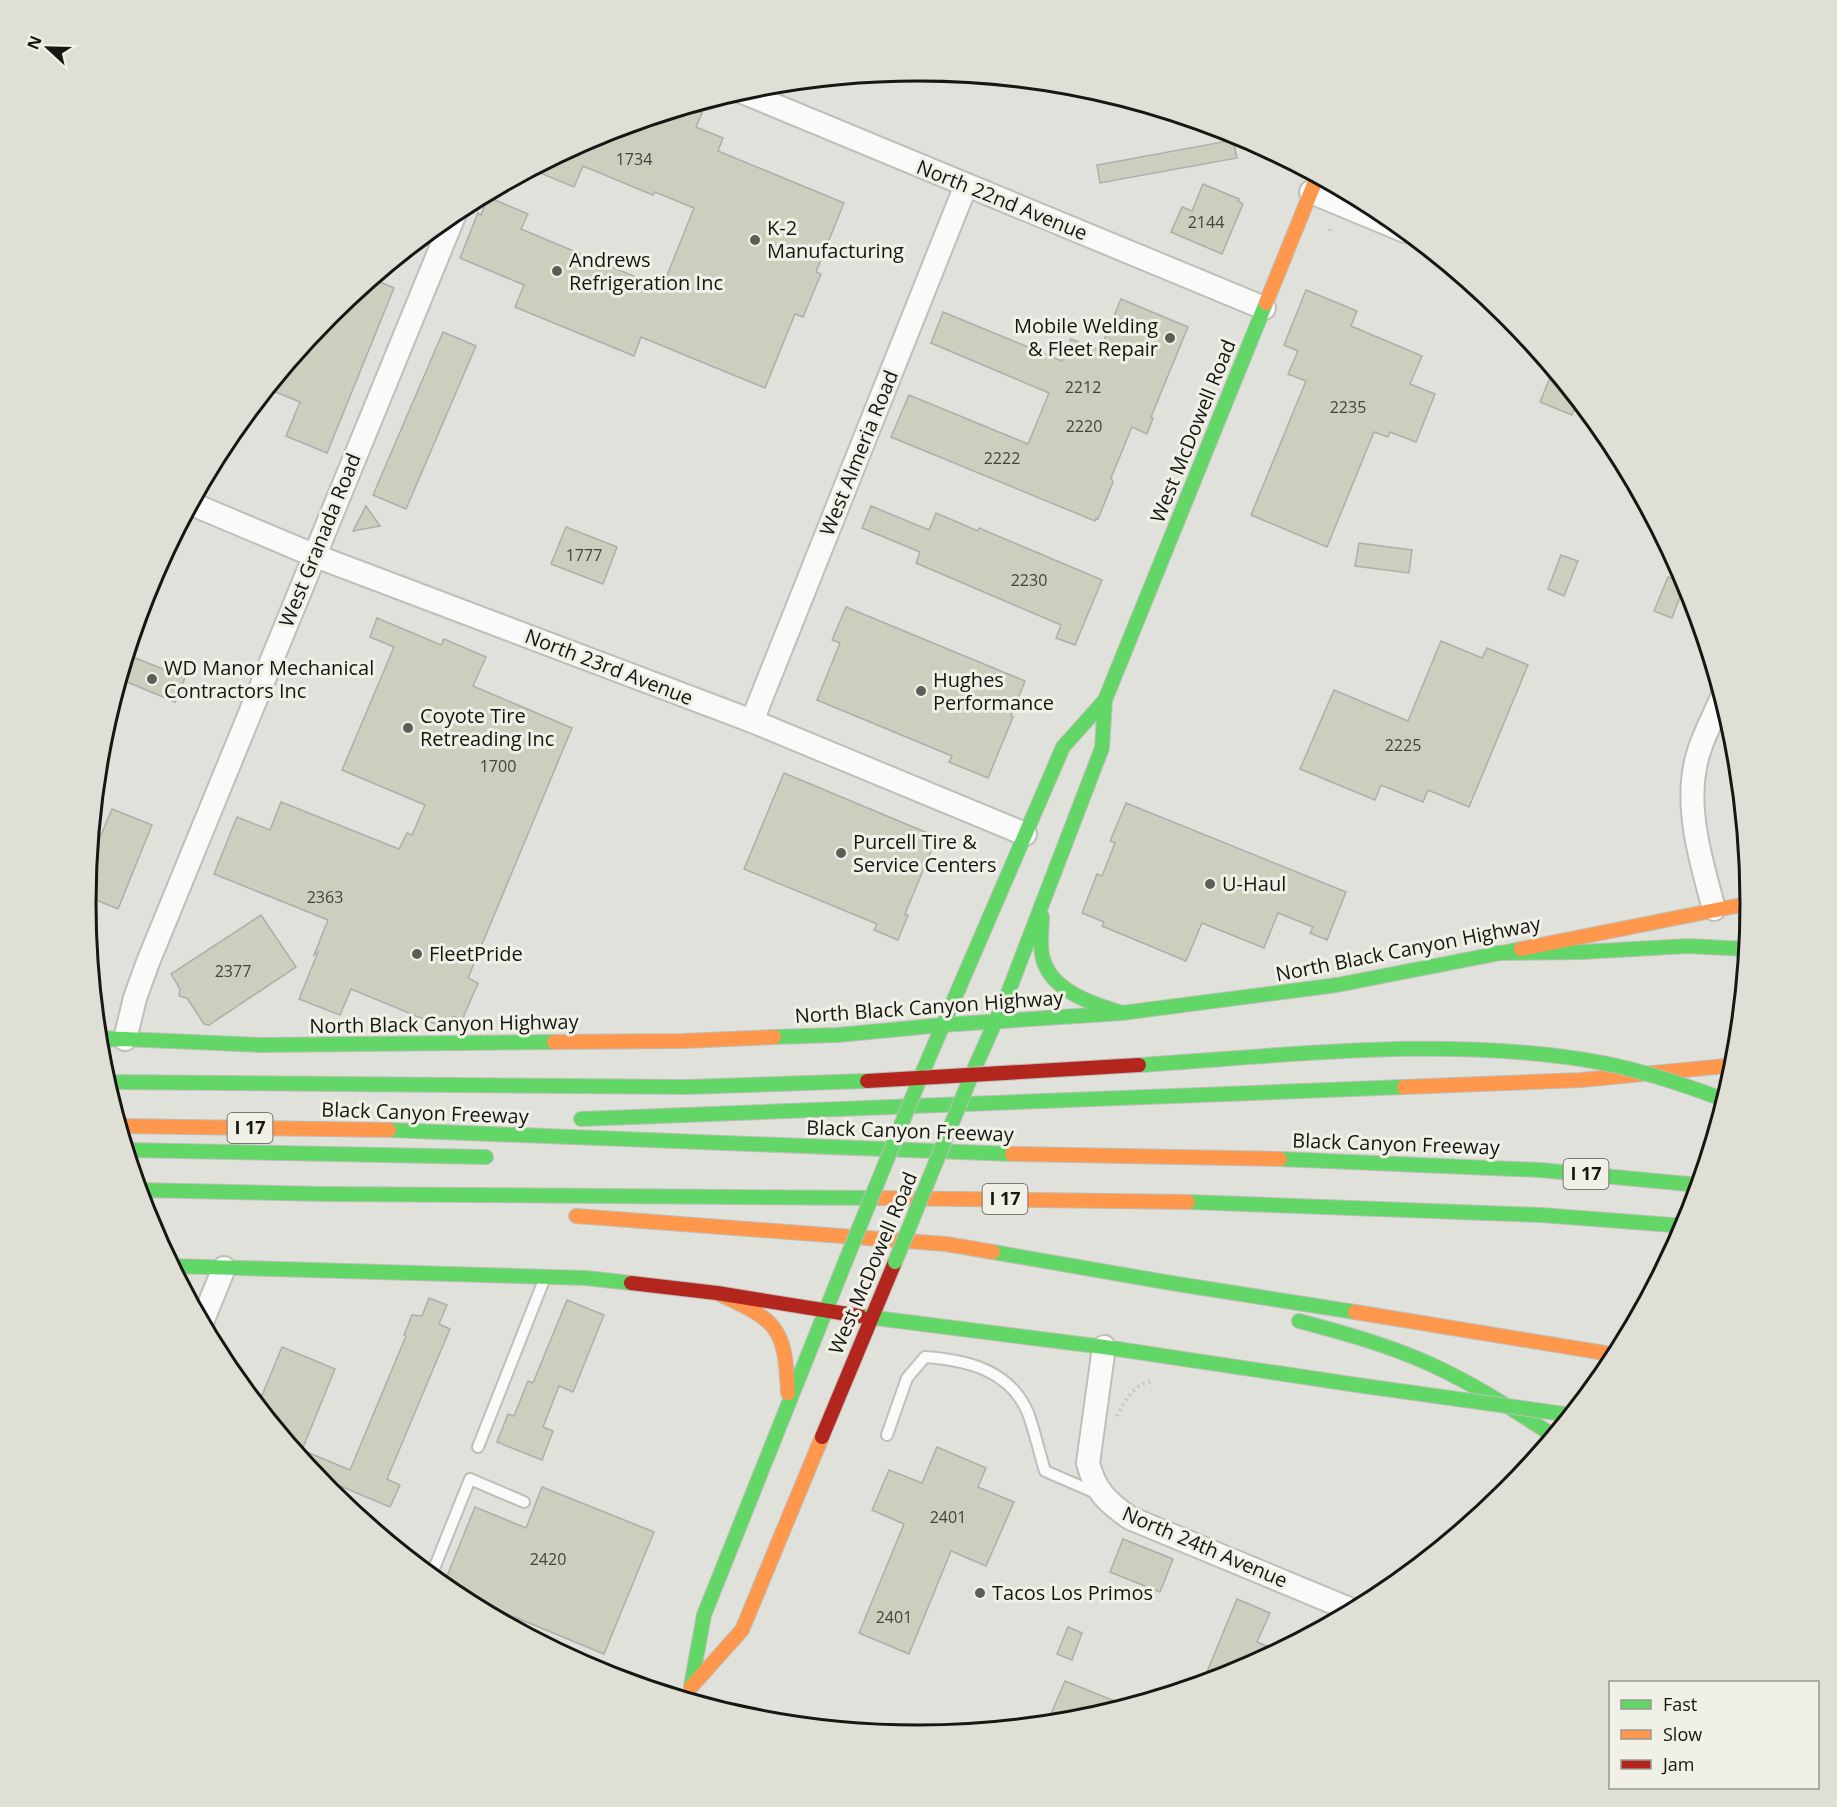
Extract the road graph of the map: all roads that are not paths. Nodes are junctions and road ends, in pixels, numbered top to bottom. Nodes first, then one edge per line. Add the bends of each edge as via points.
1 (754, 98) edge
2 (1314, 184) edge
3 (966, 185) junction
4 (1339, 197) edge
5 (448, 230) edge
6 (1264, 308) junction
7 (198, 507) edge
8 (314, 555) junction
9 (1105, 700) junction
10 (1717, 709) edge
11 (752, 721) junction
12 (1025, 834) junction
13 (1042, 902) junction
14 (1741, 905) edge
15 (1714, 909) junction
16 (1739, 949) edge
17 (1497, 953) junction
18 (1122, 1013) junction
19 (996, 1022) junction
20 (942, 1025) junction
21 (108, 1039) edge
22 (125, 1039) junction
23 (1725, 1066) edge
24 (116, 1082) edge
25 (1717, 1097) edge
26 (571, 1119) dead end
27 (517, 1121) dead end
28 (127, 1126) edge
29 (381, 1130) junction
30 (135, 1150) edge
31 (495, 1157) dead end
32 (1375, 1162) junction
33 (869, 1165) dead end
34 (951, 1167) dead end
35 (1306, 1174) dead end
36 (1691, 1184) edge
37 (148, 1190) edge
38 (323, 1194) junction
39 (484, 1209) dead end
40 (566, 1215) dead end
41 (1675, 1225) edge
42 (181, 1266) edge
43 (224, 1268) junction
44 (545, 1276) junction
45 (1171, 1283) junction
46 (717, 1293) junction
47 (825, 1311) junction
48 (1269, 1312) dead end
49 (205, 1314) edge
50 (872, 1317) junction
51 (1290, 1318) dead end
52 (1104, 1347) junction
53 (1606, 1353) edge
54 (789, 1403) junction
55 (1563, 1414) edge
56 (1548, 1432) edge
57 (887, 1435) dead end
58 (478, 1447) dead end
59 (1102, 1496) junction
60 (524, 1502) dead end
61 (434, 1568) edge
62 (1344, 1607) edge
63 (688, 1693) edge

1 - 3 street, North 22nd Avenue
2 - 4 street
2 - 6 main road, West McDowell Road
3 - 6 street, North 22nd Avenue
3 - 11 street, West Almeria Road
5 - 8 street, West Granada Road
6 - 9 main road, West McDowell Road
7 - 8 street, North 23rd Avenue
8 - 11 street, North 23rd Avenue
8 - 22 street, West Granada Road via 148,962
9 - 12 main road, West McDowell Road via 1063,747
9 - 13 main road, West McDowell Road via 1102,748
10 - 15 street via 1695,765 1692,785 1698,845
11 - 12 street, North 23rd Avenue
12 - 20 main road, West McDowell Road
13 - 18 main road via 1041,947 1054,980 1075,995
13 - 19 main road, West McDowell Road
14 - 15 main road, North Black Canyon Highway
15 - 17 main road, North Black Canyon Highway
16 - 17 main road via 1689,946
17 - 18 main road, North Black Canyon Highway via 1337,985
18 - 19 main road, North Black Canyon Highway
19 - 20 main road, North Black Canyon Highway
19 - 50 main road, West McDowell Road, bridge
20 - 22 main road, North Black Canyon Highway via 838,1035 683,1041 262,1045
20 - 47 main road, West McDowell Road, bridge
21 - 22 main road, North Black Canyon Highway
23 - 26 main road via 1581,1080
24 - 25 main road, bridge via 782,1085 1290,1055 1460,1051 1535,1054 1614,1064
27 - 29 main road
28 - 29 main road, Black Canyon Freeway / I 17
29 - 32 main road, Black Canyon Freeway / I 17 via 968,1153
30 - 31 main road
32 - 35 main road via 1357,1174
32 - 36 main road, Black Canyon Freeway / I 17 via 1539,1170
33 - 34 main road
37 - 38 main road, I 17
38 - 39 main road
38 - 41 main road, I 17 via 1186,1202 1541,1215
40 - 45 main road via 946,1244
42 - 43 main road
43 - 44 main road
43 - 49 street
44 - 46 main road
44 - 58 lane
45 - 48 main road
45 - 53 main road
46 - 47 main road
46 - 54 main road via 763,1316 778,1330 786,1353
47 - 50 main road
47 - 54 main road, West McDowell Road
50 - 52 main road
50 - 63 main road, West McDowell Road via 742,1630
51 - 56 main road via 1414,1357 1502,1401
52 - 55 main road, bridge
52 - 59 street, North 24th Avenue via 1088,1463
54 - 63 main road, West McDowell Road via 704,1615
57 - 59 lane via 906,1378 924,1357 956,1359 997,1375 1013,1390 1027,1413 1045,1471
59 - 62 street, North 24th Avenue via 1131,1518
60 - 61 lane via 470,1479

